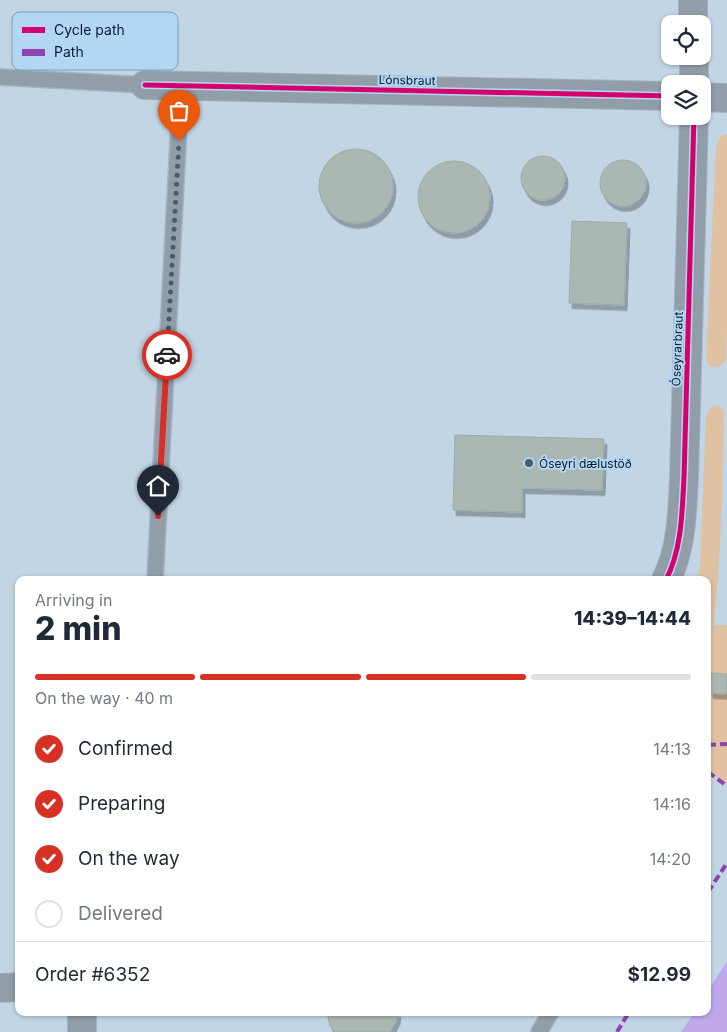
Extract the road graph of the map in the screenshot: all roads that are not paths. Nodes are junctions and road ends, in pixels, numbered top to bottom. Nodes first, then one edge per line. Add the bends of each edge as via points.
1 (693, 0) edge
2 (693, 15) edge
3 (0, 78) edge
4 (144, 85) joint
5 (181, 86) junction
6 (661, 96) edge
7 (711, 97) edge
8 (727, 98) edge
9 (694, 125) edge
10 (155, 576) edge
11 (668, 576) edge
12 (0, 988) edge
13 (15, 988) edge
14 (82, 1016) edge
15 (549, 1016) edge
16 (82, 1032) edge
17 (539, 1032) edge

1 - 2 street
3 - 4 lane, Lónsbraut
4 - 5 street, Lónsbraut
5 - 6 street, Lónsbraut
5 - 10 lane
7 - 8 street
9 - 11 street, Óseyrarbraut via 684,478 680,538
12 - 13 street
14 - 16 street
15 - 17 lane

